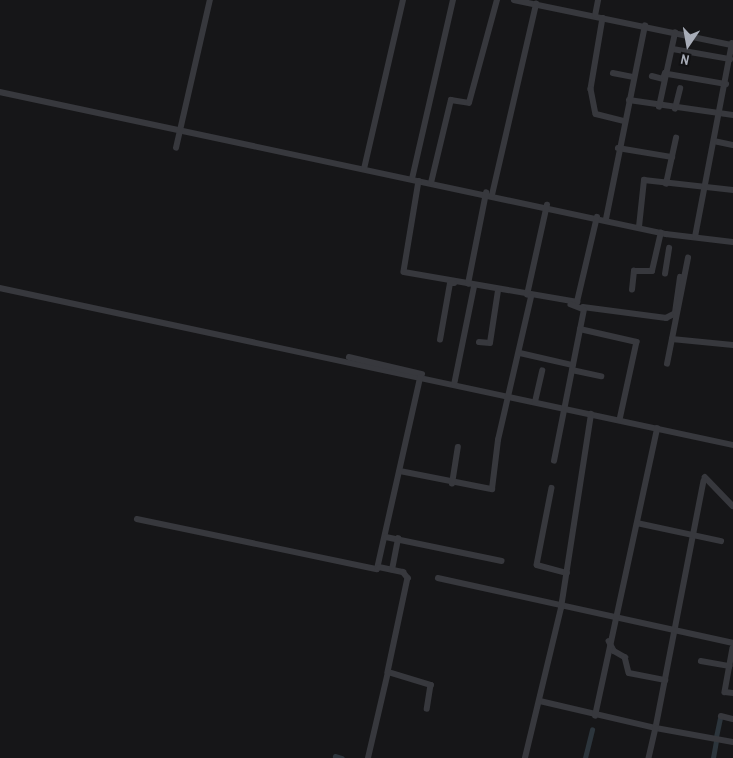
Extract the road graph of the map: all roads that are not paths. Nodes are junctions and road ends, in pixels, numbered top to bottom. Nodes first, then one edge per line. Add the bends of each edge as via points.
1 (210, 0) edge
2 (403, 0) edge
3 (453, 0) edge
4 (497, 0) edge
5 (514, 0) edge
6 (598, 0) edge
7 (536, 4) junction
8 (595, 16) junction
9 (603, 18) junction
10 (645, 26) junction
11 (674, 32) junction
12 (732, 43) edge
13 (673, 49) junction
14 (731, 62) edge
15 (613, 73) dead end
16 (668, 74) junction
17 (652, 76) dead end
18 (634, 77) junction
19 (726, 84) junction
20 (680, 89) dead end
21 (0, 92) edge
22 (629, 100) junction
23 (659, 107) junction
24 (675, 109) junction
25 (720, 113) junction
26 (733, 115) edge
27 (624, 121) junction
28 (181, 130) junction
29 (676, 138) dead end
30 (714, 141) junction
31 (733, 144) edge
32 (176, 148) dead end
33 (618, 148) junction
34 (672, 157) junction
35 (364, 169) junction
36 (412, 179) junction
37 (419, 181) junction
38 (431, 183) junction
39 (666, 184) junction
40 (704, 187) junction
41 (733, 190) edge
42 (489, 194) junction
43 (547, 206) junction
44 (597, 217) junction
45 (606, 219) junction
46 (639, 227) junction
47 (661, 233) junction
48 (695, 237) junction
49 (733, 242) edge
50 (670, 248) dead end
51 (688, 258) dead end
52 (665, 274) dead end
53 (680, 277) dead end
54 (471, 285) junction
55 (0, 288) edge
56 (632, 290) dead end
57 (498, 291) junction
58 (529, 296) junction
59 (583, 308) junction
60 (676, 313) junction
61 (580, 328) junction
62 (672, 339) junction
63 (440, 340) dead end
64 (479, 342) dead end
65 (733, 345) edge
66 (520, 353) junction
67 (349, 357) dead end
68 (667, 364) dead end
69 (573, 368) junction
70 (542, 371) dead end
71 (601, 376) dead end
72 (420, 378) junction
73 (455, 383) junction
74 (510, 397) junction
75 (535, 402) junction
76 (564, 408) junction
77 (591, 414) junction
78 (620, 420) junction
79 (657, 428) junction
80 (733, 445) edge
81 (458, 447) dead end
82 (554, 461) dead end
83 (400, 471) junction
84 (452, 484) junction
85 (552, 488) dead end
86 (733, 506) edge
87 (137, 519) dead end
88 (637, 522) junction
89 (694, 534) junction
90 (386, 537) junction
91 (398, 539) junction
92 (722, 541) dead end
93 (502, 561) dead end
94 (380, 566) junction
95 (392, 570) junction
96 (567, 572) junction
97 (438, 578) dead end
98 (561, 608) junction
99 (615, 618) junction
100 (675, 631) junction
101 (609, 641) junction
102 (733, 643) edge
103 (733, 648) edge
104 (701, 661) dead end
105 (730, 666) junction
106 (388, 672) junction
107 (665, 680) junction
108 (733, 693) edge
109 (540, 701) junction
110 (427, 709) dead end
111 (595, 716) junction
112 (721, 716) dead end
113 (733, 719) edge
114 (656, 728) junction
115 (733, 742) edge
116 (368, 758) edge
117 (525, 758) edge
118 (649, 758) edge

1 - 28 street
2 - 35 street
3 - 36 street
4 - 38 street via 469,103 451,100
5 - 7 street
6 - 8 street
7 - 8 street
7 - 42 street
8 - 9 street
9 - 10 street
9 - 27 street via 591,88 596,114
10 - 11 street
10 - 18 street
11 - 12 street
11 - 13 street
11 - 17 street via 664,76
12 - 14 street
13 - 14 street
13 - 16 street
14 - 19 street
15 - 18 street
16 - 19 street
16 - 23 street
18 - 22 street
19 - 25 street
20 - 24 street
21 - 28 street
22 - 23 street
22 - 27 street
23 - 24 street
24 - 25 street
25 - 26 street
25 - 30 street
27 - 33 street
28 - 32 street
28 - 35 street
29 - 34 street
30 - 31 street
30 - 40 street
33 - 34 street
33 - 45 street
34 - 39 street
35 - 36 street
36 - 37 street
37 - 38 street
37 - 54 street via 403,271
38 - 42 street
39 - 40 street
39 - 46 street via 644,180
40 - 41 street
40 - 48 street
42 - 43 street
42 - 54 street
43 - 44 street
43 - 58 street
44 - 45 street
44 - 58 street via 578,302
45 - 46 street
46 - 47 street
47 - 48 street
47 - 56 street via 652,271 634,271
48 - 49 street
50 - 52 street
51 - 60 street
53 - 60 street
54 - 57 street
54 - 58 street
54 - 63 street via 450,282
54 - 73 street
55 - 72 street
57 - 58 street
57 - 64 street via 490,343
58 - 59 street
58 - 66 street
59 - 60 street via 666,318
59 - 61 street
60 - 62 street
61 - 69 street
61 - 78 street via 638,342
62 - 65 street
62 - 68 street
66 - 69 street
66 - 74 street
67 - 73 street
69 - 71 street
69 - 76 street
70 - 75 street
72 - 73 street
72 - 83 street
73 - 74 street
74 - 75 street
74 - 84 street via 492,489
75 - 76 street
76 - 77 street
76 - 82 street
77 - 78 street
77 - 96 street
78 - 79 street
79 - 80 street
79 - 88 street
81 - 84 street
83 - 84 street
83 - 90 street
85 - 96 street via 537,565
86 - 89 street via 705,479
87 - 94 street via 357,568
88 - 89 street
88 - 99 street
89 - 92 street
89 - 100 street
90 - 91 street
90 - 94 street
91 - 93 street
91 - 95 street
94 - 95 street
95 - 106 street via 406,574 408,581
96 - 98 street
97 - 98 street
98 - 99 street
98 - 109 street
99 - 100 street
99 - 101 street
100 - 102 street
100 - 107 street
101 - 107 street via 625,657 629,673
101 - 111 street
103 - 105 street
104 - 105 street
105 - 108 street via 725,692
106 - 110 street via 431,685
106 - 116 street
107 - 114 street
109 - 111 street
109 - 117 street
111 - 114 street
112 - 113 street
114 - 115 street
114 - 118 street

